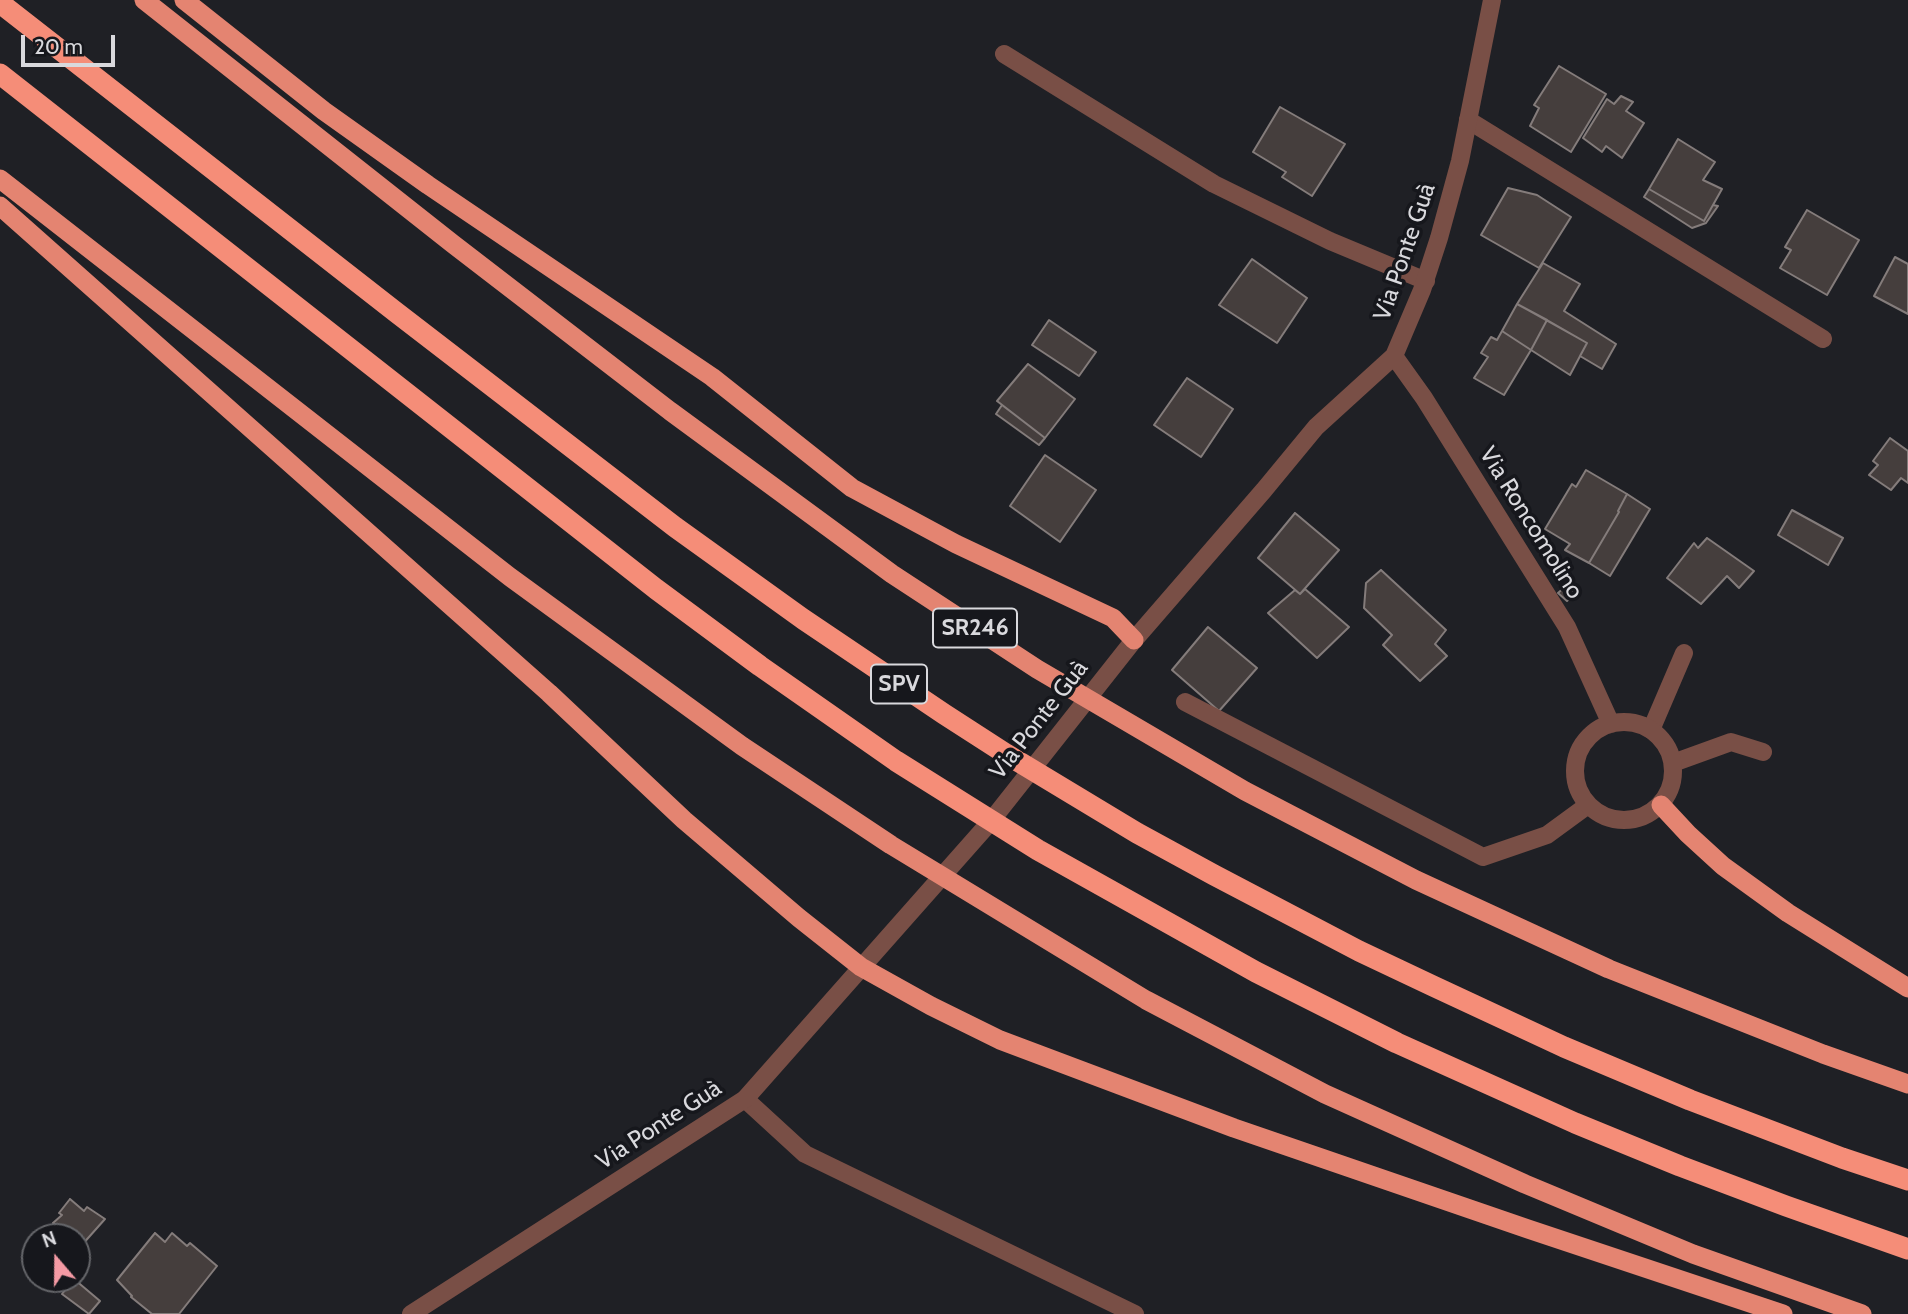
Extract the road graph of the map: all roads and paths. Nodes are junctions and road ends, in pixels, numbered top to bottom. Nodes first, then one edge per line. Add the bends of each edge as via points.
1 (144, 0) edge
2 (184, 0) edge
3 (1492, 0) edge
4 (0, 3) edge
5 (1004, 54) dead end
6 (0, 74) edge
7 (1468, 120) junction
8 (0, 179) edge
9 (0, 206) edge
10 (1426, 281) junction
11 (1823, 339) dead end
12 (1394, 356) junction
13 (1134, 640) junction
14 (1684, 653) dead end
15 (1185, 702) dead end
16 (1611, 724) junction
17 (1651, 730) junction
18 (1763, 752) dead end
19 (1673, 763) junction
20 (1661, 804) junction
21 (1588, 805) junction
22 (861, 967) junction
23 (1908, 988) edge
24 (1908, 1084) edge
25 (745, 1099) junction
26 (1908, 1181) edge
27 (1908, 1249) edge
28 (411, 1314) edge
29 (1135, 1314) edge
30 (1783, 1314) edge
31 (1861, 1314) edge

1 - 24 highway, SR246 via 670,411 892,574 1037,669 1245,791 1416,880 1609,969
2 - 13 highway via 428,185 712,377 852,488 956,544 1113,618
3 - 7 street, Via Ponte Guà
4 - 26 highway, SPV via 674,527 996,747 1137,833 1359,951 1690,1100
5 - 10 street via 1214,184 1330,242
6 - 27 highway, SPV via 656,589 896,761 1038,850 1256,972 1397,1043 1680,1166
7 - 10 street, Via Ponte Guà
7 - 11 street
8 - 31 highway via 510,577 742,746 891,845 1146,999 1325,1094 1693,1254
9 - 22 highway via 549,693 684,820
10 - 12 street, Via Ponte Guà
12 - 13 street, Via Ponte Guà via 1316,427
12 - 16 street, Via Roncomolino via 1567,627
13 - 22 street, Via Ponte Guà via 991,821
14 - 17 street
15 - 21 street via 1483,857 1547,835
16 - 17 street via 1639,724
16 - 21 street via 1596,731 1576,758 1579,791
17 - 19 street via 1669,750
18 - 19 street via 1731,741
19 - 20 street via 1672,785
20 - 21 street via 1633,820 1601,815
20 - 23 highway via 1723,866
22 - 25 street, Via Ponte Guà
22 - 30 highway via 1013,1045 1234,1128
25 - 28 street, Via Ponte Guà
25 - 29 street via 805,1154

